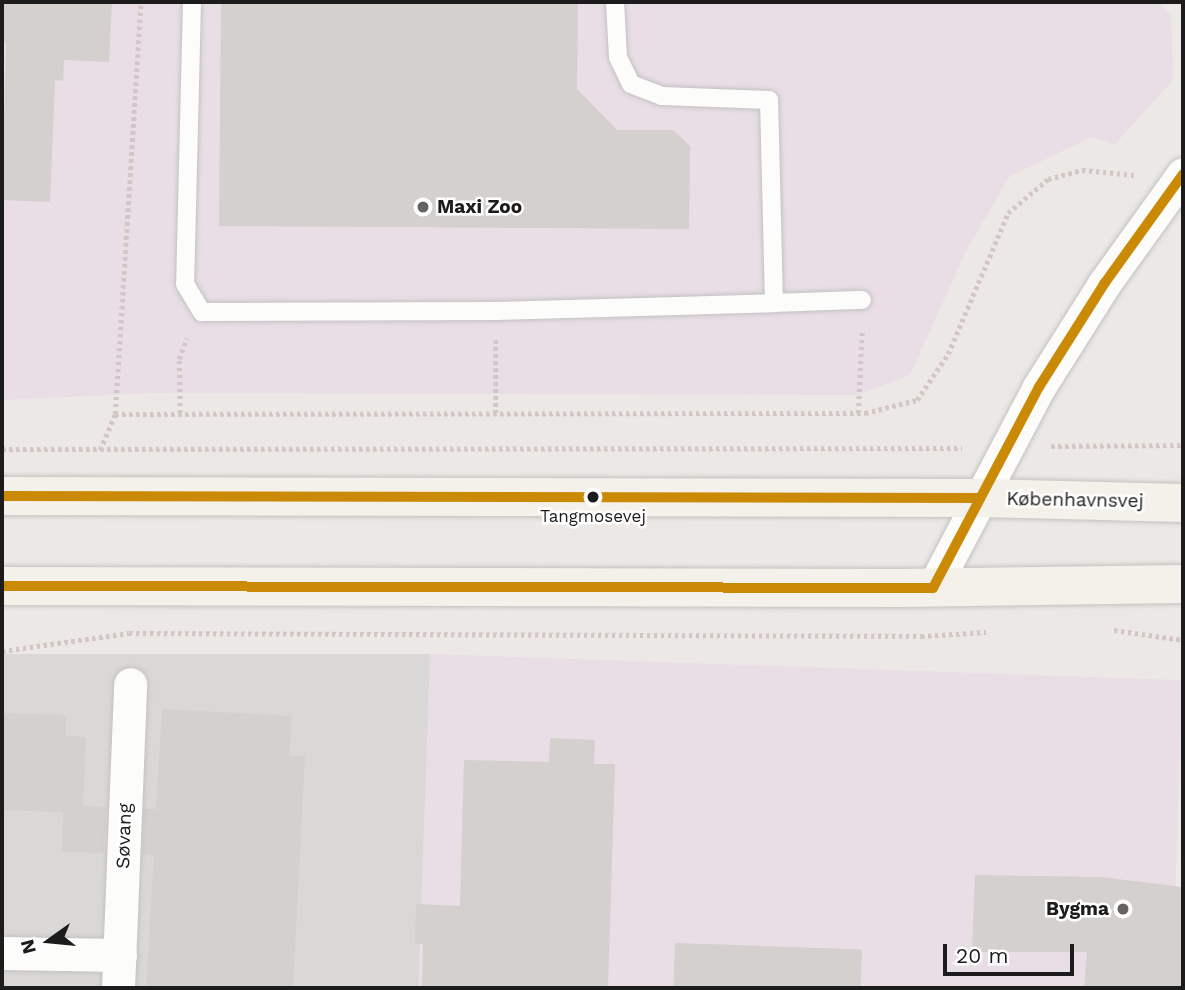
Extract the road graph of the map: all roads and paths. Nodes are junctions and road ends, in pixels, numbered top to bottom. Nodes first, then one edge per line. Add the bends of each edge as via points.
1 (141, 2) edge
2 (192, 2) edge
3 (615, 2) edge
4 (1180, 176) edge
5 (862, 300) joint
6 (774, 303) junction
7 (199, 307) junction
8 (496, 311) junction
9 (180, 413) junction
10 (496, 413) junction
11 (859, 413) junction
12 (116, 414) junction
13 (1183, 446) edge
14 (1007, 447) junction
15 (2, 449) edge
16 (100, 450) junction
17 (2, 496) edge
18 (980, 498) junction
19 (1183, 503) edge
20 (1183, 584) edge
21 (2, 586) edge
22 (128, 587) junction
23 (933, 588) junction
24 (1110, 629) dead end
25 (999, 631) dead end
26 (129, 633) junction
27 (1183, 640) edge
28 (2, 651) edge
29 (130, 684) joint
30 (2, 953) edge
31 (120, 955) junction
32 (118, 988) edge

1 - 12 path
2 - 7 lane via 185,284
3 - 6 lane via 618,57 631,83 662,96 769,100
4 - 11 path via 1082,170 1048,179 1008,213 948,354 917,400
4 - 14 street via 1104,284
5 - 6 lane
5 - 11 path
6 - 8 lane
7 - 8 lane via 201,312
7 - 9 path via 179,359
8 - 10 path
9 - 10 path
9 - 12 path
10 - 11 path
12 - 16 path
13 - 14 path
14 - 16 path via 901,451
14 - 18 street
15 - 16 path
17 - 18 main road, Københavnsvej
18 - 19 main road, Københavnsvej
18 - 23 street
20 - 23 main road
21 - 22 main road
22 - 23 main road
22 - 26 path
24 - 27 path
25 - 26 path via 921,636
26 - 28 path
26 - 29 path
29 - 31 street, Søvang
30 - 31 street
31 - 32 street, Søvang

